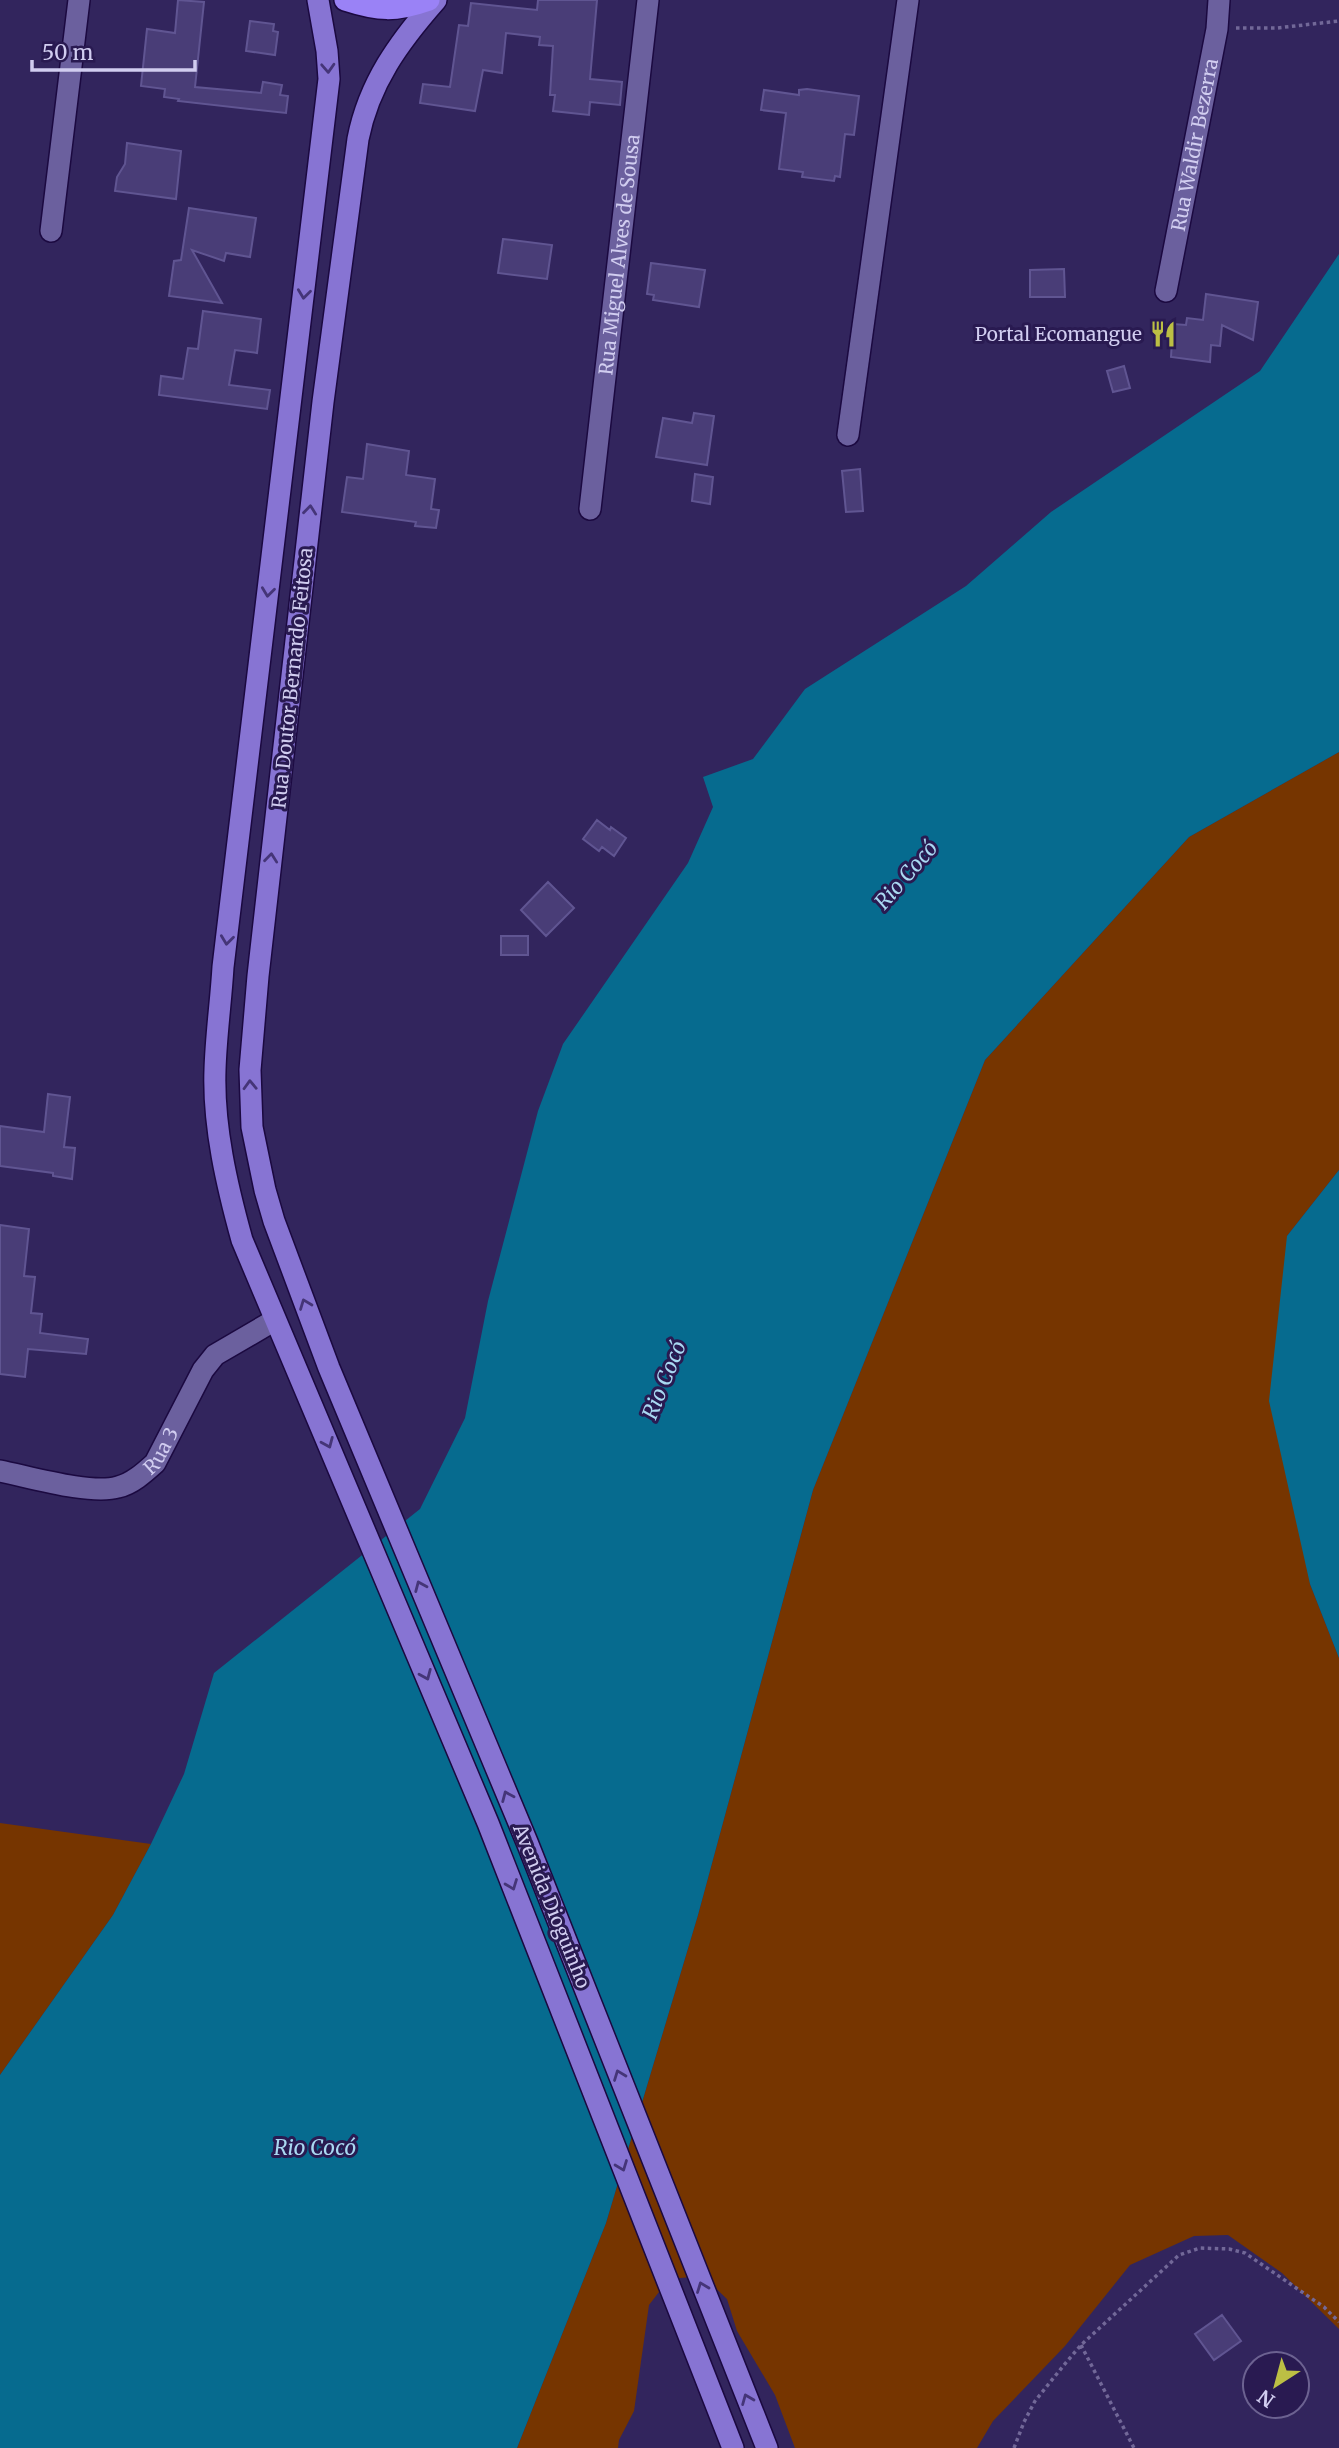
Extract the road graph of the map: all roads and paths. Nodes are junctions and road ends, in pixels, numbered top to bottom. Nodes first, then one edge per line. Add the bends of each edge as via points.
1 (79, 0) edge
2 (318, 0) edge
3 (345, 0) edge
4 (429, 0) edge
5 (436, 0) edge
6 (648, 0) edge
7 (908, 0) edge
8 (1219, 0) edge
9 (1339, 21) edge
10 (1217, 29) junction
11 (51, 231) dead end
12 (1166, 291) dead end
13 (848, 435) dead end
14 (590, 509) dead end
15 (275, 1320) junction
16 (329, 1368) joint
17 (301, 1380) joint
18 (0, 1471) edge
19 (1339, 2322) edge
20 (1081, 2345) junction
21 (733, 2448) edge
22 (767, 2448) edge
23 (1014, 2448) edge
24 (1134, 2448) edge

1 - 11 street
2 -> 15 main road, Rua Doutor Bernardo Feitosa via 327,51 327,93 223,967 215,1072 232,1205
3 - 4 highway via 373,9 405,8
16 -> 5 main road, Rua Doutor Bernardo Feitosa via 265,1190 252,1127 250,1070 323,401 358,139 365,108 385,64
6 - 14 street, Rua Miguel Alves de Sousa
7 - 13 street
8 - 10 street, Rua Waldir Bezerra
9 - 10 path
10 - 12 street, Rua Waldir Bezerra
15 - 17 main road, Rua Doutor Bernardo Feitosa
15 - 18 street, Rua 3 via 215,1355 155,1463 144,1474 120,1487 100,1490
22 -> 16 main road, Avenida Dioguinho via 527,1842
17 -> 21 main road, Avenida Dioguinho via 488,1823
19 - 20 path via 1245,2253 1200,2248 1179,2255
20 - 23 path via 1035,2401
20 - 24 path

